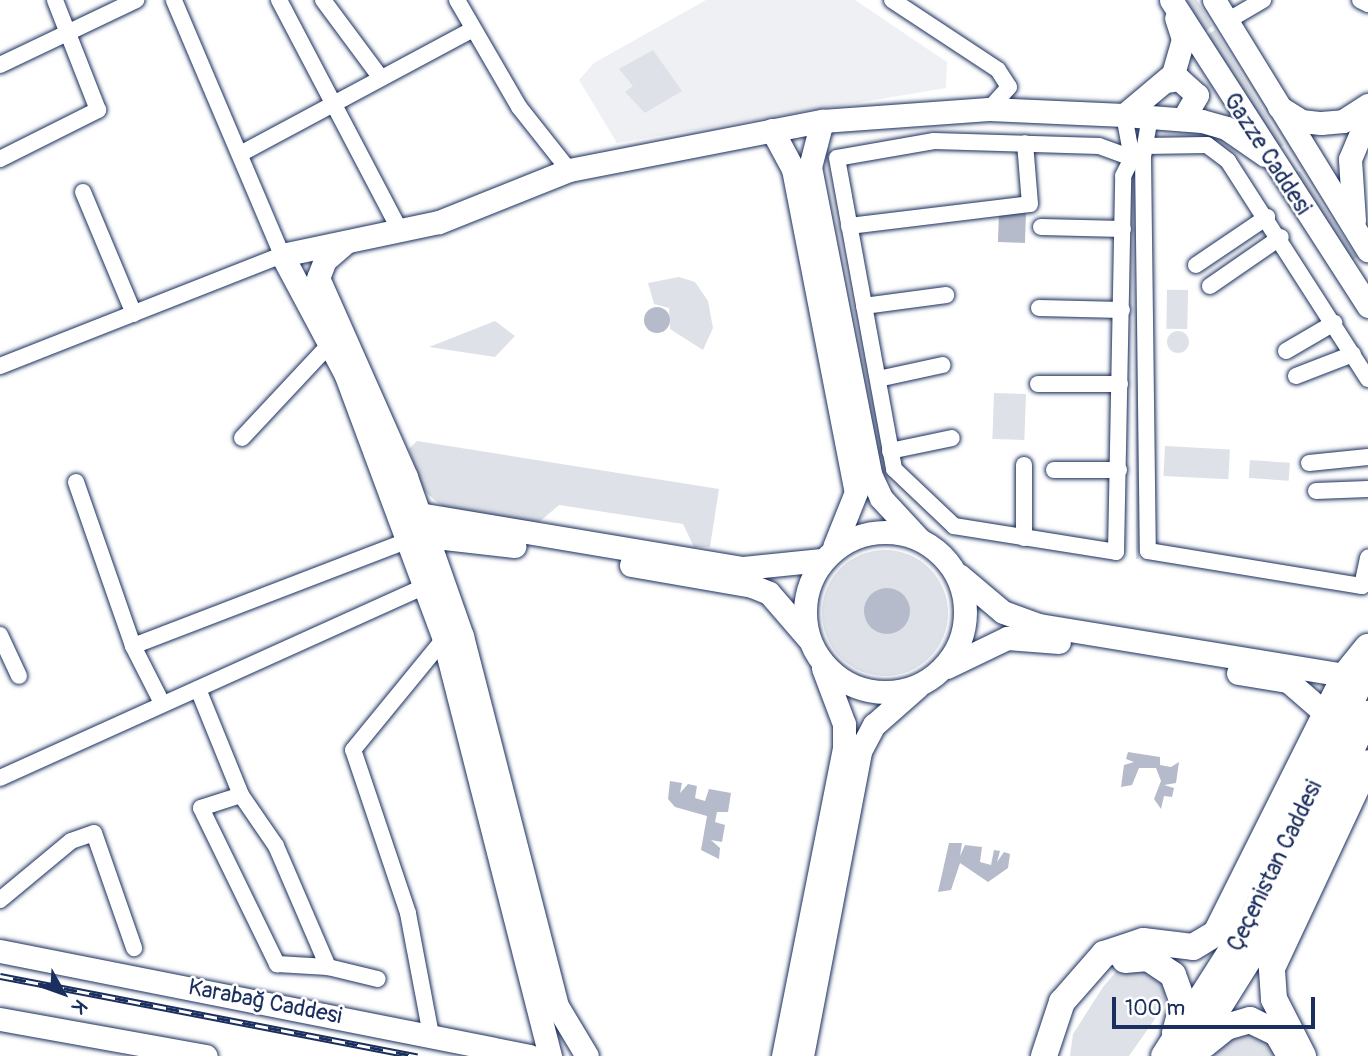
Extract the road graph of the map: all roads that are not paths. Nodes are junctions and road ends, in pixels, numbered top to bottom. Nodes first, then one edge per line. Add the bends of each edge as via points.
1 (55, 0) edge
2 (136, 0) edge
3 (174, 0) edge
4 (279, 0) edge
5 (323, 0) edge
6 (457, 0) edge
7 (892, 0) edge
8 (1169, 0) edge
9 (1214, 0) edge
10 (1263, 0) edge
11 (1360, 0) edge
12 (1368, 4) edge
13 (1227, 21) junction
14 (70, 29) junction
15 (473, 29) junction
16 (0, 65) edge
17 (381, 78) junction
18 (1167, 81) junction
19 (1273, 102) junction
20 (334, 103) junction
21 (1368, 105) edge
22 (989, 109) junction
23 (1124, 114) junction
24 (1368, 116) edge
25 (1150, 117) junction
26 (1183, 119) junction
27 (822, 121) junction
28 (772, 130) junction
29 (1025, 143) junction
30 (1145, 146) junction
31 (242, 153) junction
32 (1265, 155) junction
33 (1132, 158) junction
34 (0, 159) edge
35 (569, 170) junction
36 (83, 192) dead end
37 (1267, 217) junction
38 (849, 226) junction
39 (1041, 227) dead end
40 (1123, 229) junction
41 (400, 230) junction
42 (1281, 237) junction
43 (346, 242) junction
44 (1364, 245) edge
45 (282, 255) junction
46 (1196, 265) dead end
47 (308, 282) junction
48 (1210, 286) dead end
49 (946, 295) dead end
50 (864, 306) junction
51 (1368, 306) edge
52 (1039, 307) dead end
53 (1122, 310) junction
54 (134, 314) junction
55 (1334, 323) junction
56 (329, 345) junction
57 (1286, 351) dead end
58 (1353, 354) junction
59 (943, 365) dead end
60 (0, 366) edge
61 (1296, 376) dead end
62 (878, 379) junction
63 (1368, 379) edge
64 (1038, 384) dead end
65 (1120, 384) junction
66 (242, 438) dead end
67 (952, 438) dead end
68 (890, 451) junction
69 (1368, 457) edge
70 (1310, 463) dead end
71 (1024, 465) dead end
72 (1054, 470) dead end
73 (1119, 470) junction
74 (76, 482) dead end
75 (1368, 489) edge
76 (1316, 491) dead end
77 (419, 514) junction
78 (416, 538) junction
79 (918, 538) junction
80 (1024, 538) junction
81 (828, 553) junction
82 (1368, 558) edge
83 (956, 573) junction
84 (425, 586) junction
85 (0, 637) edge
86 (808, 638) junction
87 (444, 639) junction
88 (133, 646) junction
89 (1368, 647) edge
90 (820, 661) junction
91 (941, 670) junction
92 (1357, 670) edge
93 (19, 676) dead end
94 (918, 685) junction
95 (198, 689) junction
96 (162, 704) junction
97 (1326, 714) junction
98 (1368, 714) edge
99 (1368, 762) edge
100 (0, 778) edge
101 (241, 795) junction
102 (0, 900) edge
103 (134, 948) dead end
104 (0, 951) edge
105 (328, 967) junction
106 (378, 979) dead end
107 (807, 979) junction
108 (0, 1019) edge
109 (431, 1035) junction
110 (796, 1047) edge
111 (1178, 1055) edge
112 (206, 1056) edge
113 (530, 1056) edge
114 (551, 1056) edge
115 (587, 1056) edge
116 (773, 1056) edge
117 (1044, 1056) edge
118 (1061, 1056) edge
119 (1289, 1056) edge
120 (1303, 1056) edge

1 - 14 street
2 - 14 street
3 - 31 street
4 - 20 street
5 - 17 street
6 - 15 street
7 - 22 street via 998,71 1009,87
8 - 18 main road via 1183,39
8 - 32 main road, Gazze Caddesi
9 - 13 main road, Gazze Caddesi
10 - 13 street
11 - 12 street
13 - 19 main road, Gazze Caddesi
14 - 16 street
14 - 34 street via 99,110
15 - 17 street
15 - 35 street via 519,107
17 - 20 street
18 - 23 main road
18 - 26 main road via 1178,79 1197,95
19 - 21 main road via 1301,121 1321,123 1343,121
19 - 44 main road, Gazze Caddesi
20 - 31 street
20 - 41 street
22 - 23 main road
22 - 27 main road
23 - 25 main road
23 - 33 street
24 - 44 main road via 1348,178
25 - 26 main road
25 - 30 street
26 - 32 main road via 1226,128
27 - 28 main road
27 - 79 main road via 810,167 870,474 881,498
28 - 35 main road
28 - 81 main road via 793,169 856,492
29 - 33 street via 1099,146
29 - 38 street via 1030,204
29 - 38 street via 934,141 837,158
30 - 37 street via 1207,145 1228,161
30 - 82 street via 1148,551 1362,586
31 - 45 street
32 - 51 main road, Gazze Caddesi
33 - 40 street via 1123,176
35 - 41 main road via 439,222
36 - 54 street
37 - 42 street
37 - 46 street
38 - 50 street
39 - 40 street
40 - 53 street
41 - 43 main road
42 - 48 street
42 - 55 street
43 - 45 main road
43 - 47 main road
45 - 47 main road
45 - 54 street
47 - 56 main road
47 - 77 main road via 361,365
49 - 50 street
50 - 62 street
52 - 53 street
53 - 65 street
54 - 60 street
55 - 57 street
55 - 58 street
56 - 66 street
56 - 78 main road
58 - 61 street
58 - 63 street
59 - 62 street
62 - 68 street
64 - 65 street
65 - 73 street
67 - 68 street
68 - 80 street via 903,479 954,526
69 - 70 street
71 - 80 street
72 - 73 street
73 - 80 street via 1115,552
74 - 88 street
75 - 76 street
77 - 78 main road
77 - 81 main road via 743,568
78 - 84 main road
78 - 86 main road via 752,586 769,593
78 - 88 street
78 - 115 main road via 462,636 557,1006
79 - 81 main road via 866,533
79 - 83 main road
81 - 86 main road via 804,610
83 - 91 main road via 965,624
83 - 92 main road via 1003,612 1039,625
84 - 87 main road
84 - 95 street
85 - 93 street
86 - 90 main road
87 - 109 street via 353,750 408,913
87 - 114 main road
88 - 96 street
89 - 92 main road
90 - 94 main road via 865,691
90 - 107 main road via 844,724 844,749
91 - 94 main road
91 - 97 main road via 1007,638 1036,638 1288,681
92 - 97 main road
92 - 111 main road, Çeçenistan Caddesi via 1254,915
94 - 107 main road via 874,725 860,751
95 - 96 street
95 - 101 street
96 - 100 street
97 - 117 main road via 1216,933 1193,947 1143,941 1104,954 1062,1002
98 - 111 main road, Çeçenistan Caddesi via 1269,926
99 - 120 main road via 1272,968 1274,999
101 - 105 street via 276,846
101 - 105 street via 201,808 277,964
102 - 103 street via 71,841 94,833
104 - 109 main road, Karabağ Caddesi
105 - 106 street
107 - 110 main road
108 - 112 main road
109 - 113 main road, Karabağ Caddesi
110 - 116 main road
111 - 118 main road via 1182,995 1167,968 1137,957 1105,972 1083,996 1069,1020
111 - 119 main road via 1243,1020 1277,1033

